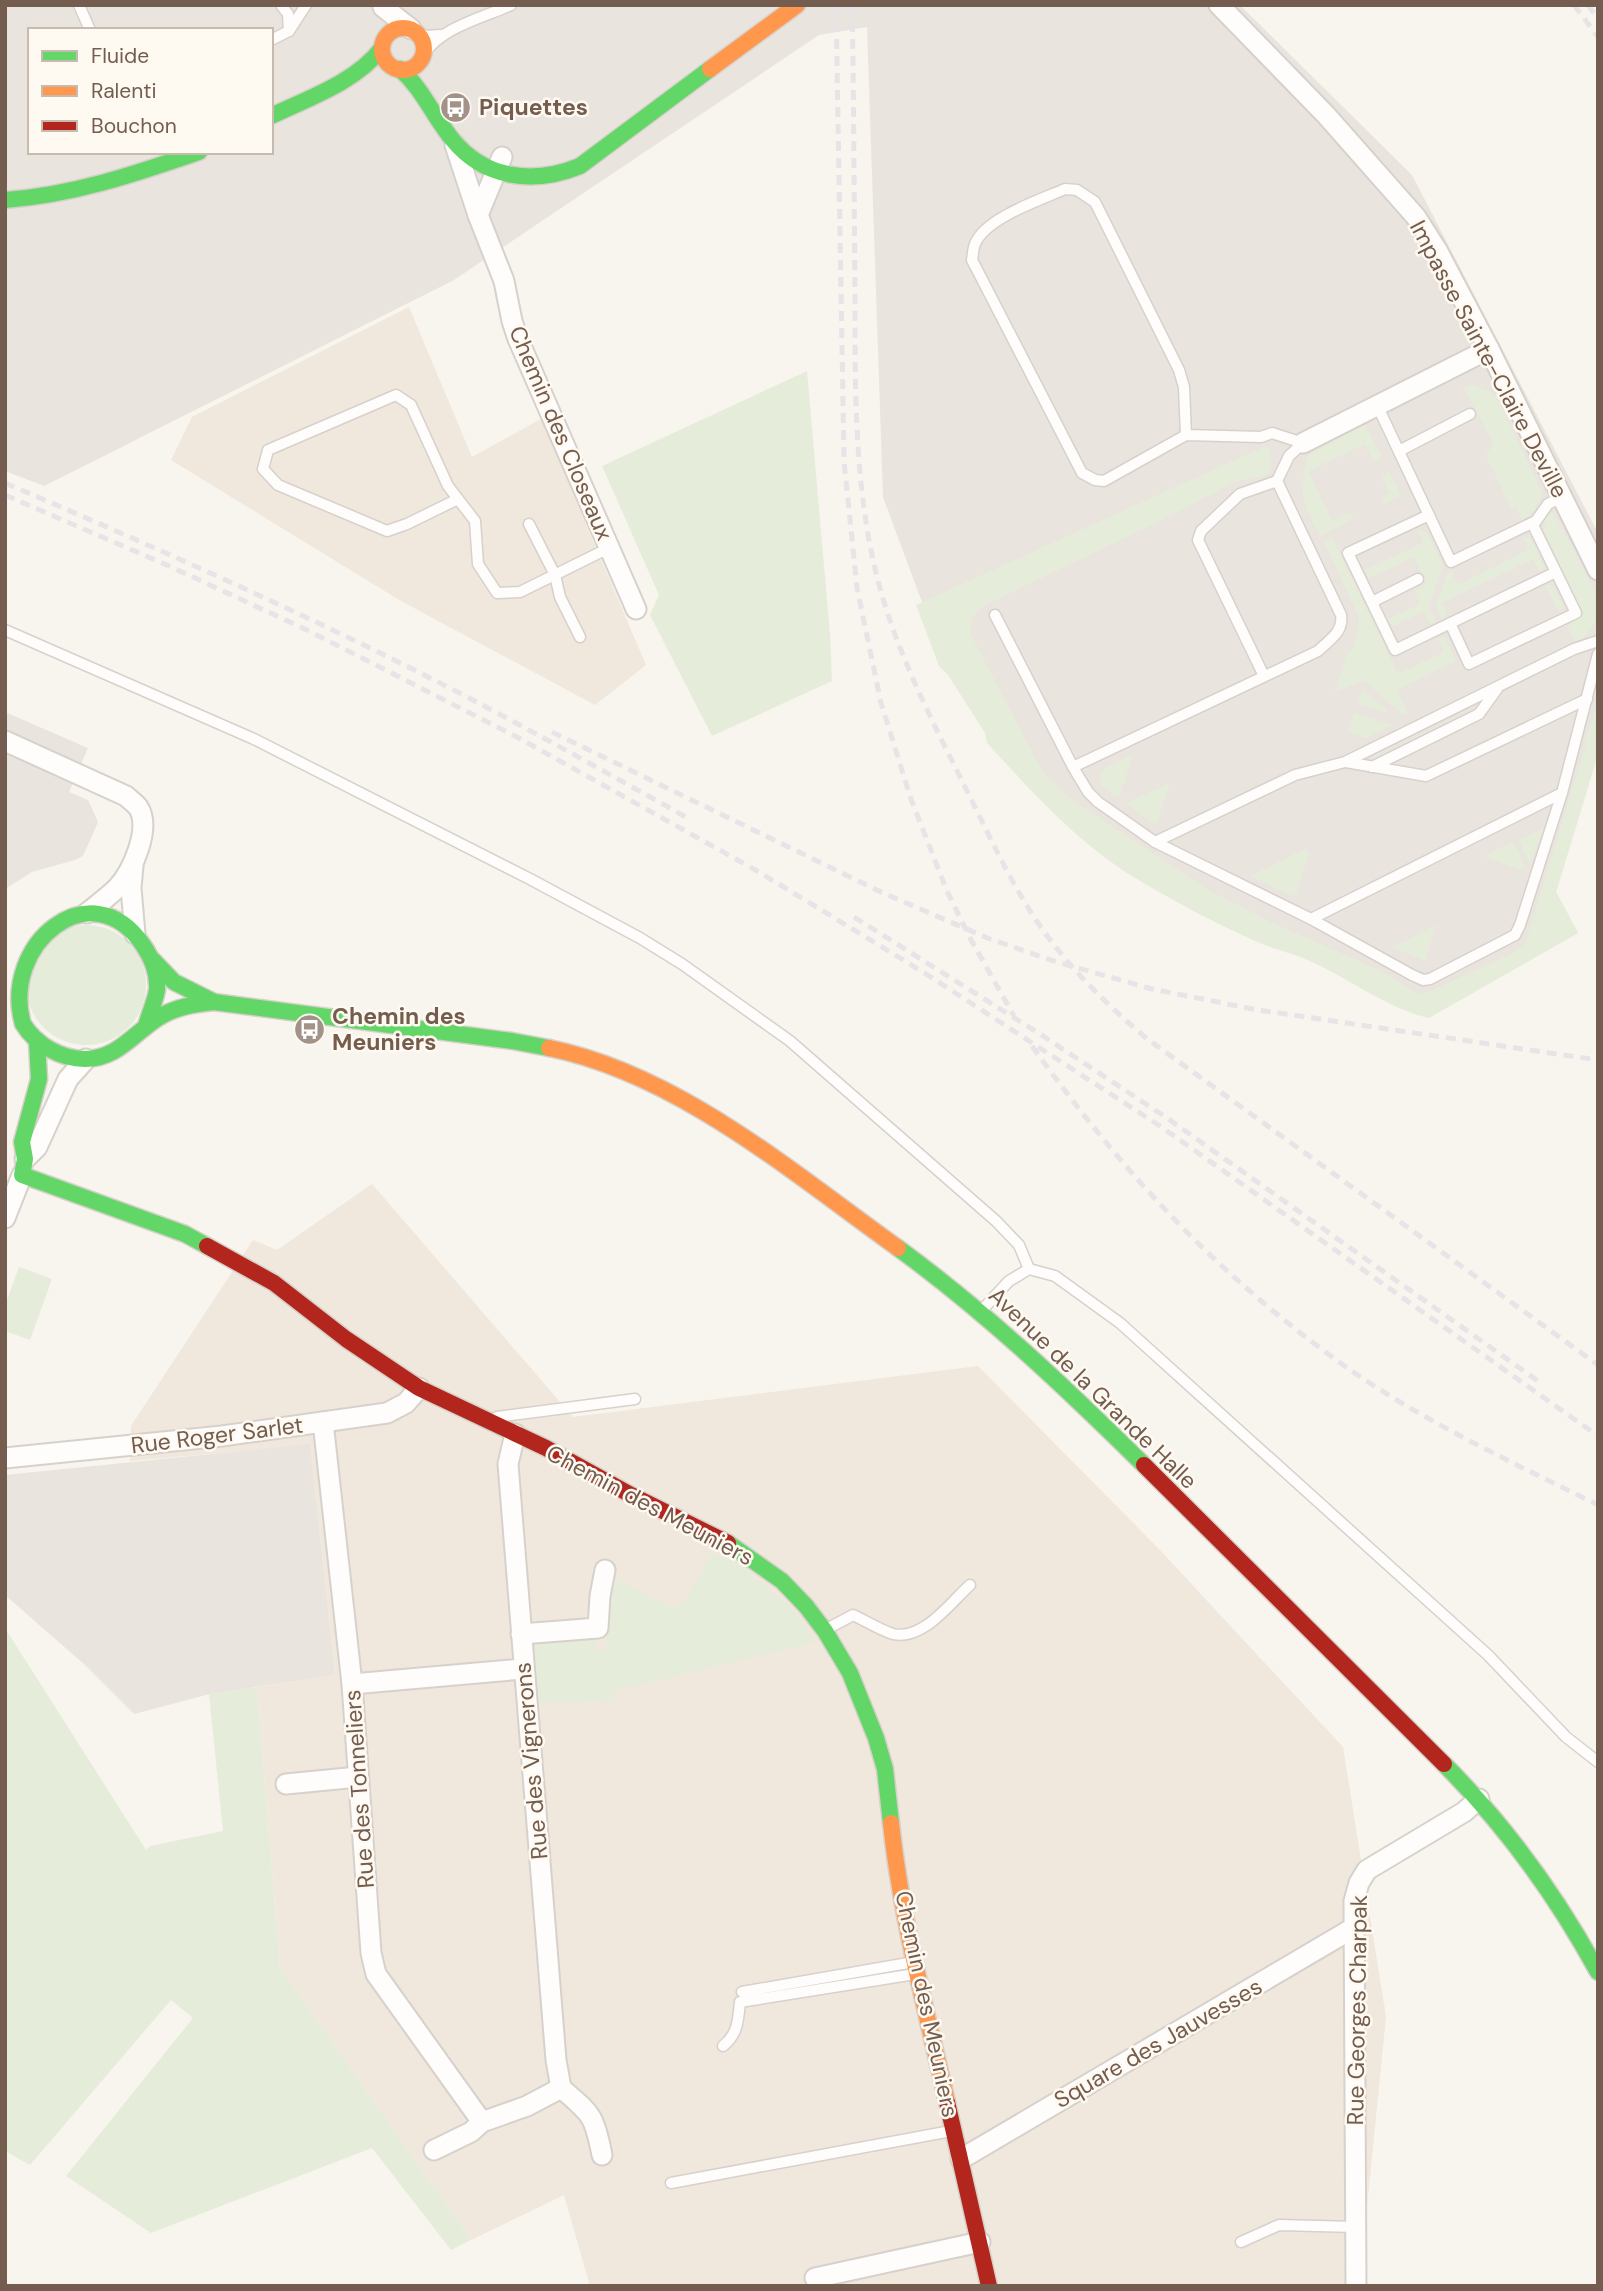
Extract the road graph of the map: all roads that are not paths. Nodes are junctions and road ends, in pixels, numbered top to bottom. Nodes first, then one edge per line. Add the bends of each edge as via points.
1 (79, 5) edge
2 (281, 5) edge
3 (306, 5) edge
4 (511, 5) edge
5 (797, 5) edge
6 (1219, 5) edge
7 (382, 6) edge
8 (89, 28) edge
9 (414, 30) junction
10 (289, 31) junction
11 (444, 35) junction
12 (273, 39) edge
13 (384, 43) junction
14 (423, 57) junction
15 (398, 69) junction
16 (355, 73) junction
17 (273, 116) edge
18 (453, 141) junction
19 (193, 154) edge
20 (500, 165) junction
21 (5, 200) edge
22 (478, 215) junction
23 (1489, 349) junction
24 (1377, 405) junction
25 (1471, 414) dead end
26 (1186, 435) junction
27 (1303, 443) junction
28 (1399, 451) junction
29 (1277, 481) junction
30 (1562, 497) junction
31 (458, 499) junction
32 (1429, 515) junction
33 (1532, 523) junction
34 (529, 524) dead end
35 (609, 548) junction
36 (1598, 570) edge
37 (1556, 572) junction
38 (555, 575) junction
39 (1418, 579) dead end
40 (1372, 602) junction
41 (636, 609) dead end
42 (995, 615) dead end
43 (1450, 623) junction
44 (5, 630) edge
45 (580, 637) dead end
46 (1598, 641) edge
47 (1598, 654) edge
48 (1264, 676) junction
49 (1499, 686) junction
50 (1587, 699) junction
51 (5, 741) edge
52 (1345, 762) junction
53 (1073, 767) junction
54 (1372, 767) junction
55 (1562, 793) junction
56 (1155, 842) junction
57 (134, 861) junction
58 (87, 913) junction
59 (1311, 919) junction
60 (135, 933) junction
61 (153, 960) junction
62 (9, 995) edge
63 (214, 1002) junction
64 (145, 1026) junction
65 (37, 1041) junction
66 (86, 1059) junction
67 (23, 1167) junction
68 (5, 1219) edge
69 (1029, 1269) junction
70 (981, 1311) junction
71 (419, 1388) junction
72 (635, 1399) dead end
73 (484, 1419) junction
74 (323, 1422) junction
75 (515, 1434) junction
76 (5, 1458) edge
77 (605, 1570) dead end
78 (970, 1585) dead end
79 (825, 1630) junction
80 (521, 1634) junction
81 (523, 1669) junction
82 (352, 1684) junction
83 (1598, 1762) edge
84 (358, 1777) junction
85 (286, 1784) dead end
86 (1479, 1799) junction
87 (1355, 1927) junction
88 (916, 1968) junction
89 (1598, 1972) edge
90 (742, 1992) dead end
91 (723, 2046) dead end
92 (561, 2088) junction
93 (482, 2122) junction
94 (955, 2130) junction
95 (434, 2150) dead end
96 (602, 2155) dead end
97 (961, 2159) junction
98 (671, 2183) dead end
99 (1356, 2227) junction
100 (979, 2242) junction
101 (1241, 2242) dead end
102 (816, 2278) dead end
103 (989, 2286) edge
104 (1356, 2286) edge

1 - 8 lane
2 - 10 lane via 288,14
3 - 10 lane
4 - 11 lane
5 - 20 street via 601,149 549,163
6 - 23 street, Impasse Sainte-Claire Deville via 1326,115 1416,217
7 - 9 street
7 - 13 street
9 - 11 lane via 432,37
9 - 13 street via 397,29
9 - 14 street via 422,39
10 - 12 lane
11 - 14 lane
13 - 15 street via 387,62
13 - 16 street via 375,60
14 - 15 street via 415,66
14 - 20 street via 450,117
15 - 16 street via 376,67
15 - 18 street via 410,78
16 - 17 street
18 - 20 street via 466,154
18 - 22 street, Chemin des Closeaux
19 - 21 street via 118,180
20 - 22 street
22 - 35 street, Chemin des Closeaux via 504,281 519,339
23 - 24 street
23 - 30 street, Impasse Sainte-Claire Deville
24 - 27 street
24 - 28 lane
25 - 28 lane
26 - 26 lane via 1179,370 1095,202 1077,190 1065,189 982,232 972,260 1082,473 1104,481
26 - 27 lane via 1261,437 1272,433
27 - 29 lane via 1289,456
28 - 32 lane
29 - 48 lane via 1342,622 1339,631 1318,650
29 - 48 lane via 1240,494 1201,531 1198,540
30 - 33 lane via 1548,504
30 - 36 street, Impasse Sainte-Claire Deville
31 - 31 lane via 411,405 396,395 268,450 263,469 278,485 387,531
31 - 38 lane via 475,522 478,564 497,593 520,593
32 - 33 lane via 1451,562
32 - 40 lane via 1348,554
33 - 37 lane
34 - 38 lane
35 - 38 lane
35 - 41 street, Chemin des Closeaux
37 - 43 lane
37 - 43 lane via 1576,613 1493,653 1469,664
38 - 45 lane via 560,597
39 - 40 lane
40 - 43 lane via 1395,650
42 - 53 lane
44 - 69 lane via 254,739 530,879 682,964 790,1041 996,1221 1019,1245
46 - 49 lane
47 - 50 lane
48 - 53 lane
49 - 52 lane
49 - 54 lane via 1479,713
50 - 54 lane via 1426,776
50 - 55 lane
51 - 57 street via 126,796 138,806 143,827
52 - 54 lane
52 - 56 lane via 1295,775
53 - 56 lane via 1098,802
55 - 59 lane
55 - 59 lane via 1515,935 1441,973 1423,980
56 - 59 lane
57 - 58 street via 118,887
57 - 60 street
58 - 60 street via 111,918
58 - 62 street via 52,920 32,934 21,947
60 - 61 street
61 - 63 street, Avenue de la Grande Halle via 174,982
61 - 64 street via 157,992
62 - 65 street via 21,1022
63 - 64 street, Avenue de la Grande Halle via 178,1008
63 - 70 street, Avenue de la Grande Halle via 512,1041 567,1052 630,1074 726,1125
64 - 66 street via 120,1050
65 - 66 street via 51,1051
65 - 67 street via 39,1079 22,1142
66 - 67 street via 68,1079
67 - 68 street
67 - 71 street, Chemin des Meuniers via 186,1234 274,1283
69 - 70 lane via 1009,1280
69 - 83 lane via 1055,1276 1120,1323 1489,1655 1566,1737
70 - 86 street, Avenue de la Grande Halle via 1073,1395
71 - 73 street, Chemin des Meuniers
71 - 74 street, Rue Roger Sarlet via 406,1403 387,1413
72 - 73 lane
73 - 75 street, Chemin des Meuniers
74 - 76 street, Rue Roger Sarlet
74 - 82 street, Rue des Tonneliers
75 - 79 street, Chemin des Meuniers via 737,1547 782,1581
75 - 80 street, Rue des Vignerons via 508,1464
77 - 80 street via 598,1628
78 - 79 lane via 913,1633 890,1633 853,1615
79 - 88 street, Chemin des Meuniers via 850,1673 885,1769 894,1851
80 - 81 street, Rue des Vignerons
81 - 82 street
81 - 92 street, Rue des Vignerons
82 - 84 street, Rue des Tonneliers
84 - 85 street
84 - 93 street, Rue des Tonneliers via 376,1974
86 - 87 street, Rue Georges Charpak via 1367,1870 1354,1901
86 - 89 street, Avenue de la Grande Halle via 1532,1865
87 - 97 street, Square des Jauvesses
87 - 99 street, Rue Georges Charpak
88 - 90 lane
88 - 91 lane via 740,2003 738,2027
88 - 94 street, Chemin des Meuniers
92 - 93 street
92 - 96 street via 589,2112
93 - 95 street
94 - 97 street, Chemin des Meuniers
94 - 98 lane
97 - 100 street, Chemin des Meuniers
99 - 101 lane via 1279,2225
99 - 104 street, Rue Georges Charpak
100 - 102 street
100 - 103 street, Chemin des Meuniers

